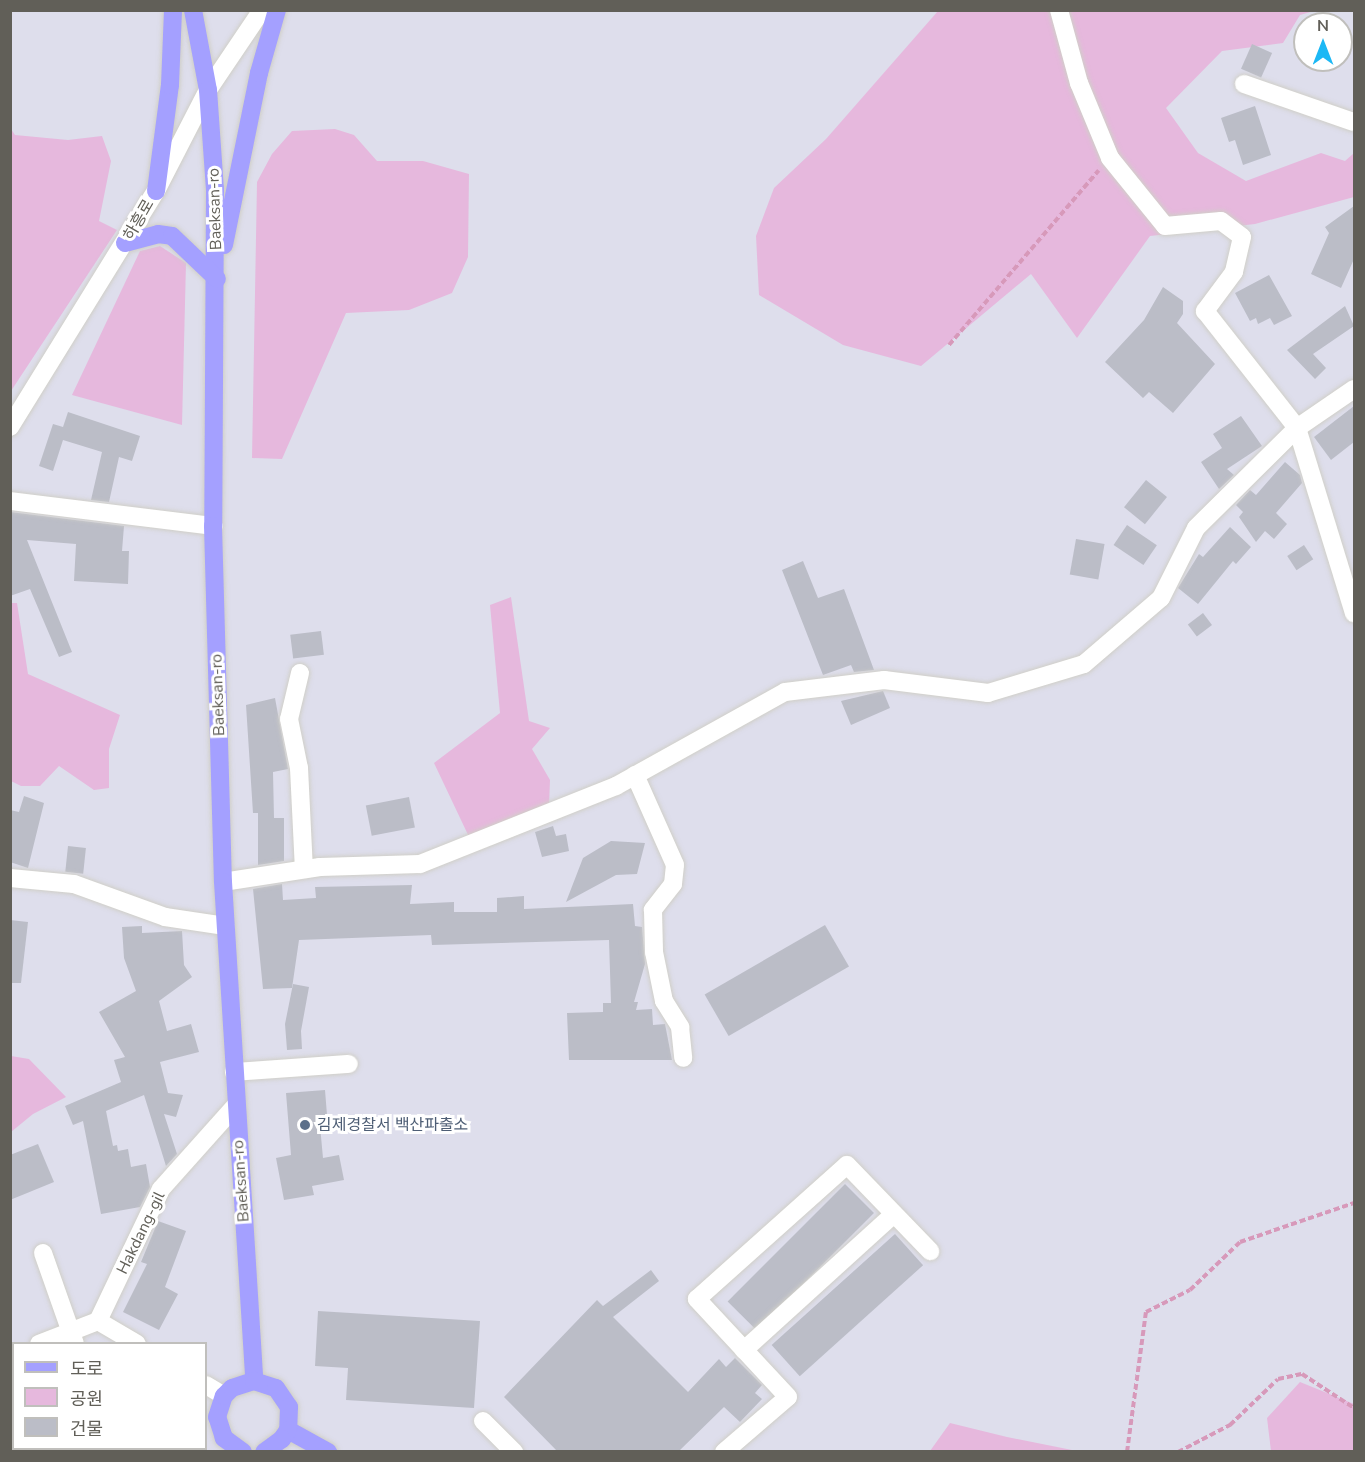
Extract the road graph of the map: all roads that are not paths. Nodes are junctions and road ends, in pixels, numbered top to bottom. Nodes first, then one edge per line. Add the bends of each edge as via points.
1 (173, 10) edge
2 (193, 10) edge
3 (262, 10) edge
4 (277, 10) edge
5 (1059, 10) edge
6 (1244, 84) dead end
7 (208, 90) junction
8 (1354, 122) edge
9 (156, 190) junction
10 (125, 243) junction
11 (217, 279) junction
12 (1354, 389) edge
13 (10, 427) edge
14 (1297, 428) junction
15 (10, 501) edge
16 (213, 526) junction
17 (1354, 613) edge
18 (300, 673) dead end
19 (635, 775) junction
20 (304, 869) junction
21 (10, 878) edge
22 (223, 882) junction
23 (225, 926) junction
24 (683, 1058) dead end
25 (349, 1064) dead end
26 (234, 1072) junction
27 (236, 1105) junction
28 (893, 1215) junction
29 (930, 1251) dead end
30 (43, 1253) dead end
31 (98, 1320) junction
32 (74, 1337) edge
33 (49, 1342) edge
34 (134, 1342) edge
35 (744, 1350) junction
36 (254, 1381) junction
37 (207, 1386) edge
38 (224, 1396) junction
39 (483, 1421) dead end
40 (288, 1430) junction
41 (243, 1452) edge
42 (264, 1452) edge
43 (328, 1452) edge
44 (514, 1452) edge
45 (724, 1452) edge

1 - 9 main road via 170,85
2 - 7 main road, Baeksan-ro
3 - 7 street, 하흥로
4 - 11 main road via 259,73
5 - 14 street via 1079,83 1110,158 1166,226 1221,221 1242,237 1234,272 1205,311
6 - 8 street
7 - 9 street, 하흥로
7 - 11 main road, Baeksan-ro
9 - 10 street, 하흥로
10 - 11 main road via 158,234 172,236
10 - 13 street, 하흥로
11 - 16 main road, Baeksan-ro
12 - 14 street
14 - 17 street
14 - 19 street via 1196,528 1161,598 1084,664 988,693 884,680 785,692
15 - 16 street
16 - 22 main road, Baeksan-ro
18 - 20 street via 289,719 299,768
19 - 20 street via 420,864
19 - 24 street via 675,865 673,884 652,910 654,952 664,1001 680,1027
20 - 22 street
21 - 23 street via 74,884 165,917
22 - 23 main road, Baeksan-ro
23 - 26 main road, Baeksan-ro
25 - 26 street
26 - 27 main road, Baeksan-ro
27 - 31 street, Hakdang-gil via 161,1189
27 - 36 main road, Baeksan-ro
28 - 29 street
28 - 35 street
28 - 35 street via 847,1165 697,1299
30 - 32 street
31 - 32 street
31 - 34 street
32 - 33 street
35 - 45 street via 788,1397
36 - 38 main road via 242,1382
36 - 40 main road via 266,1383 284,1396 290,1418
37 - 38 street
38 - 41 main road via 217,1417 219,1428 224,1438
39 - 44 street
40 - 42 main road
40 - 43 main road

